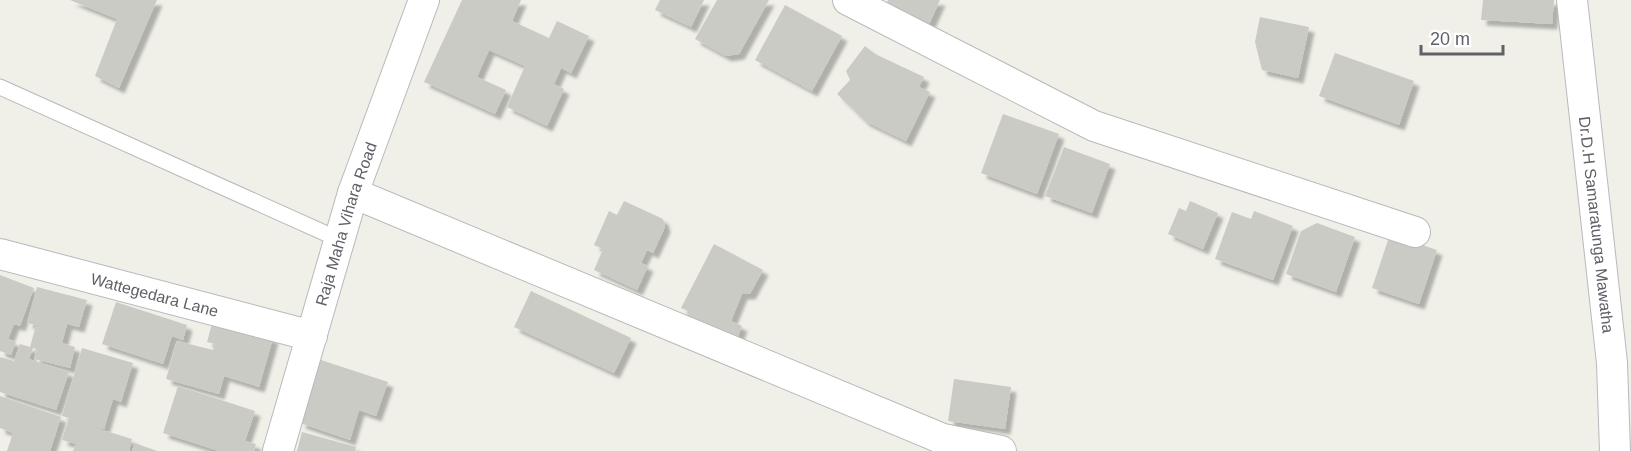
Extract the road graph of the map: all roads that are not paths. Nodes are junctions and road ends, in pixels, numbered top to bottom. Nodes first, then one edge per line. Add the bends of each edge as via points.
1 (424, 0) edge
2 (848, 0) edge
3 (1572, 0) edge
4 (0, 87) edge
5 (353, 193) junction
6 (1415, 232) dead end
7 (338, 239) junction
8 (0, 254) edge
9 (312, 336) junction
10 (278, 451) edge
11 (1001, 451) edge
12 (1614, 451) edge

1 - 5 street, Raja Maha Vihara Road
2 - 6 street via 1094,126
3 - 12 street, Dr.D.H Samaratunga Mawatha via 1612,363
4 - 7 lane
5 - 7 street, Raja Maha Vihara Road
5 - 11 street via 943,439
7 - 9 street, Raja Maha Vihara Road
8 - 9 street, Wattegedara Lane
9 - 10 street, Raja Maha Vihara Road

